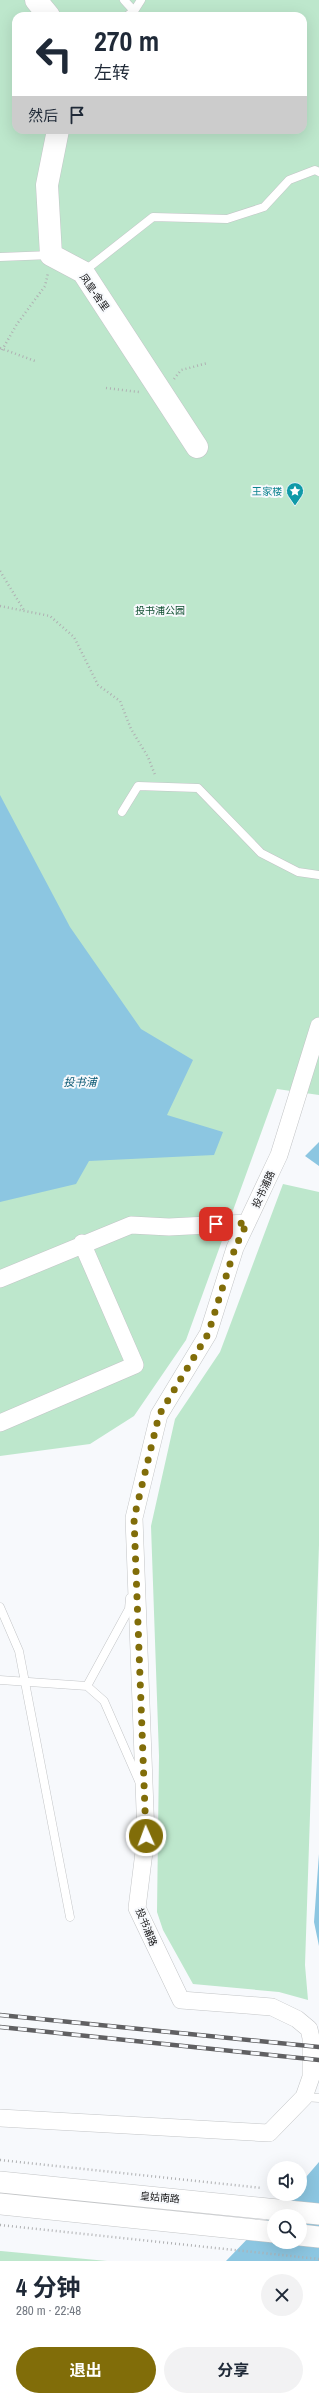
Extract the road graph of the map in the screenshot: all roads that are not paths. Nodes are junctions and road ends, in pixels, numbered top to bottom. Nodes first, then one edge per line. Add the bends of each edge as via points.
1 (36, 0) edge
2 (124, 0) edge
3 (141, 0) edge
4 (46, 12) edge
5 (133, 12) edge
6 (135, 12) edge
7 (57, 134) edge
8 (319, 172) edge
9 (51, 255) junction
10 (0, 257) edge
11 (83, 272) junction
12 (197, 447) dead end
13 (122, 812) dead end
14 (319, 875) edge
15 (319, 1026) edge
16 (247, 1223) junction
17 (82, 1243) junction
18 (0, 1279) edge
19 (0, 1423) edge
20 (134, 1518) junction
21 (0, 1608) edge
22 (0, 1680) edge
23 (25, 1682) junction
24 (87, 1686) junction
25 (144, 1792) junction
26 (70, 1917) dead end
27 (311, 2098) edge
28 (0, 2118) edge
29 (0, 2182) edge
30 (0, 2204) edge
31 (319, 2214) edge
32 (267, 2231) edge
33 (307, 2236) edge
34 (319, 2237) edge

1 - 4 main road
2 - 5 lane
3 - 6 lane
7 - 9 main road via 48,185
8 - 11 lane via 314,170 289,180 264,207 227,219 153,217
9 - 10 lane
9 - 11 main road, 凤皇-舍里
11 - 12 main road, 凤皇-舍里
13 - 14 lane via 138,786 198,788 261,853 298,872
15 - 16 street, 投书浦路 via 279,1155
16 - 17 street via 169,1227 131,1225
16 - 20 street, 投书浦路 via 235,1248 208,1334 159,1415
17 - 18 street
17 - 19 street via 134,1365
20 - 24 lane via 129,1609
20 - 25 street, 投书浦路
21 - 23 lane via 19,1651
22 - 23 lane
23 - 24 lane
23 - 26 lane
24 - 25 lane via 104,1701
25 - 27 street, 投书浦路 via 146,1836 137,1908 180,2000 272,2006 297,2019 309,2029 311,2038
27 - 28 street, 投书浦路 via 269,2133
29 - 31 street, 皇姑南路
30 - 32 street
33 - 34 street

